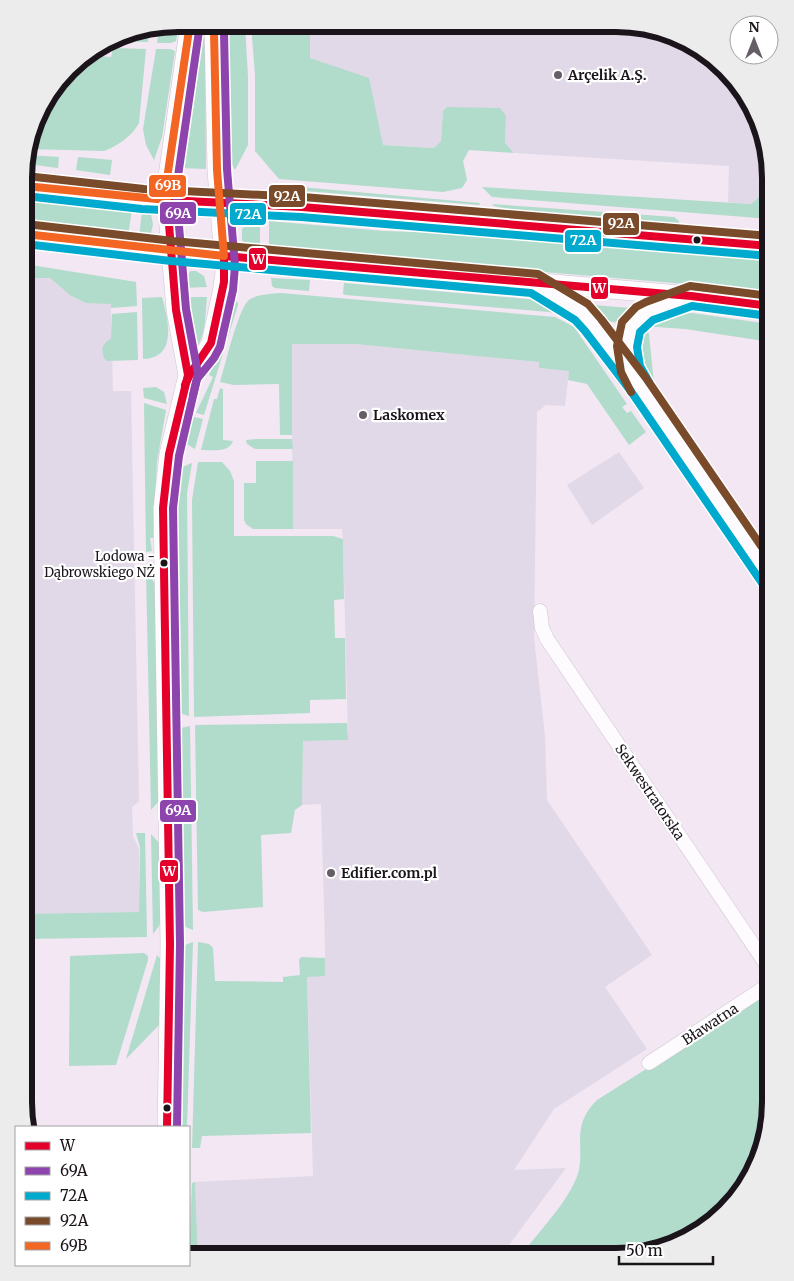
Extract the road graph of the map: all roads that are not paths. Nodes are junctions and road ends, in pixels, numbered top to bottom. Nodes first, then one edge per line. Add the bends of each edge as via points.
1 (189, 32) edge
2 (214, 32) edge
3 (33, 187) edge
4 (167, 200) junction
5 (220, 203) junction
6 (33, 235) edge
7 (762, 245) edge
8 (172, 251) junction
9 (224, 256) junction
10 (534, 283) junction
11 (691, 296) junction
12 (762, 305) edge
13 (188, 375) junction
14 (638, 384) junction
15 (762, 564) edge
16 (540, 611) dead end
17 (761, 957) edge
18 (761, 990) edge
19 (649, 1063) dead end
20 (167, 1126) edge

1 - 4 street via 168,168
2 - 5 street
3 - 4 street
4 - 5 street
4 - 8 street
5 - 7 street
5 - 9 street
6 - 8 street
8 - 9 street
8 - 13 street via 176,310
9 - 10 street
9 - 13 street via 224,282 211,343
10 - 11 street
10 - 14 street via 582,312
11 - 12 street
11 - 14 street via 649,311 633,325 627,353 630,369
13 - 20 street via 169,454 163,508 170,944
14 - 15 street
16 - 17 street, Sekwestratorska via 547,639
18 - 19 street, Bławatna

